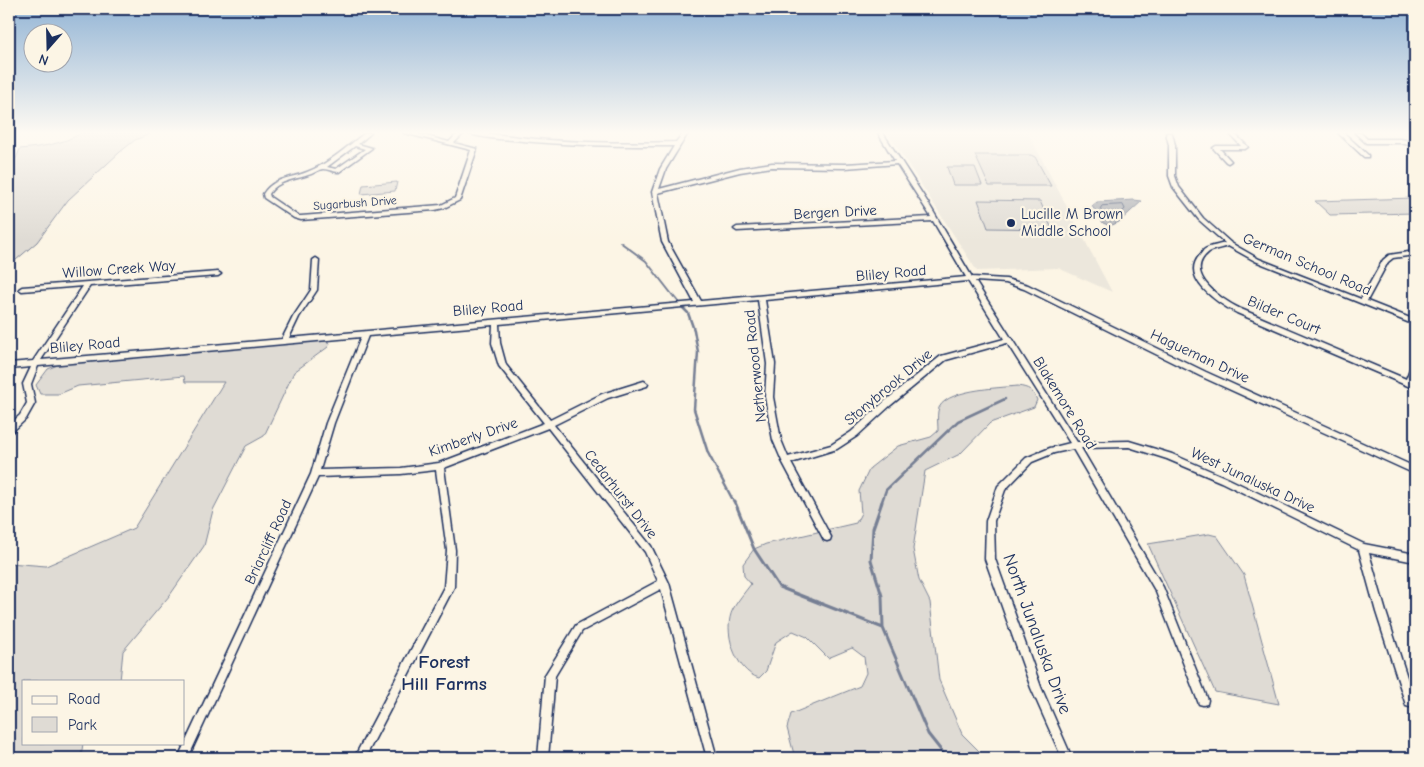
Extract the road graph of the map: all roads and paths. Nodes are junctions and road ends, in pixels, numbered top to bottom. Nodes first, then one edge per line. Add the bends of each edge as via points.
1 (318, 169) edge
2 (466, 169) edge
3 (663, 169) edge
4 (748, 169) edge
5 (902, 169) edge
6 (1172, 169) edge
7 (655, 192) junction
8 (935, 219) junction
9 (737, 229) dead end
10 (1228, 244) junction
11 (1415, 253) edge
12 (316, 260) dead end
13 (218, 274) dead end
14 (970, 279) junction
15 (88, 284) junction
16 (22, 289) dead end
17 (761, 298) junction
18 (1363, 302) junction
19 (699, 304) junction
20 (496, 321) junction
21 (1415, 323) edge
22 (366, 333) junction
23 (285, 340) junction
24 (1009, 340) junction
25 (36, 363) junction
26 (9, 366) edge
27 (1415, 366) edge
28 (644, 384) dead end
29 (1412, 385) edge
30 (548, 425) junction
31 (9, 430) edge
32 (1075, 445) junction
33 (786, 461) junction
34 (440, 466) junction
35 (1415, 471) edge
36 (315, 474) junction
37 (827, 537) dead end
38 (1363, 548) junction
39 (1415, 558) edge
40 (664, 584) junction
41 (1203, 700) dead end
42 (1410, 702) dead end
43 (183, 758) edge
44 (359, 758) edge
45 (543, 758) edge
46 (712, 758) edge
47 (1067, 758) edge

1 - 2 street, Sugarbush Drive via 276,182 269,188 267,198 301,218 435,208 453,202 460,195
3 - 7 street
4 - 7 street
5 - 8 street, Blakemore Road
6 - 10 street, German School Road via 1176,187 1201,219
7 - 19 street via 665,242
8 - 9 street, Bergen Drive
8 - 14 street, Blakemore Road
10 - 18 street, German School Road via 1257,260
10 - 29 street, Bilder Court via 1208,250 1198,260 1199,277 1215,297 1239,311
11 - 18 street via 1391,256 1385,261
12 - 23 street via 314,290
13 - 15 street, Willow Creek Way
14 - 17 street, Bliley Road
14 - 24 street, Blakemore Road
14 - 35 street, Hagueman Drive via 1006,281 1026,287 1203,374
15 - 16 street, Willow Creek Way
15 - 25 street
17 - 19 street, Bliley Road
17 - 33 street, Netherwood Road via 771,364 769,397 777,440
18 - 21 street, German School Road
19 - 20 street, Bliley Road
20 - 22 street, Bliley Road
20 - 30 street, Cedarhurst Drive via 496,343 503,366
22 - 23 street, Bliley Road
22 - 36 street, Briarcliff Road via 330,423
23 - 25 street, Bliley Road
24 - 32 street, Blakemore Road
24 - 33 street, Stonybrook Drive via 944,358 854,434 834,447
25 - 26 street, Bliley Road
25 - 31 street via 27,384 31,403 23,417
27 - 29 street
28 - 30 street, Kimberly Drive via 605,396
30 - 34 street, Kimberly Drive
30 - 40 street, Cedarhurst Drive via 648,549
32 - 38 street, West Junaluska Drive via 1129,444 1169,456
32 - 41 street, Blakemore Road via 1160,590
32 - 47 street, North Junaluska Drive via 1029,460 1000,488 990,522 990,560 1036,688
33 - 37 street, Netherwood Road
34 - 36 street, Kimberly Drive via 401,472
34 - 44 street via 451,550 449,587
36 - 43 street, Briarcliff Road
38 - 39 street, West Junaluska Drive
38 - 42 street
40 - 45 street via 579,628 550,676
40 - 46 street, Cedarhurst Drive

